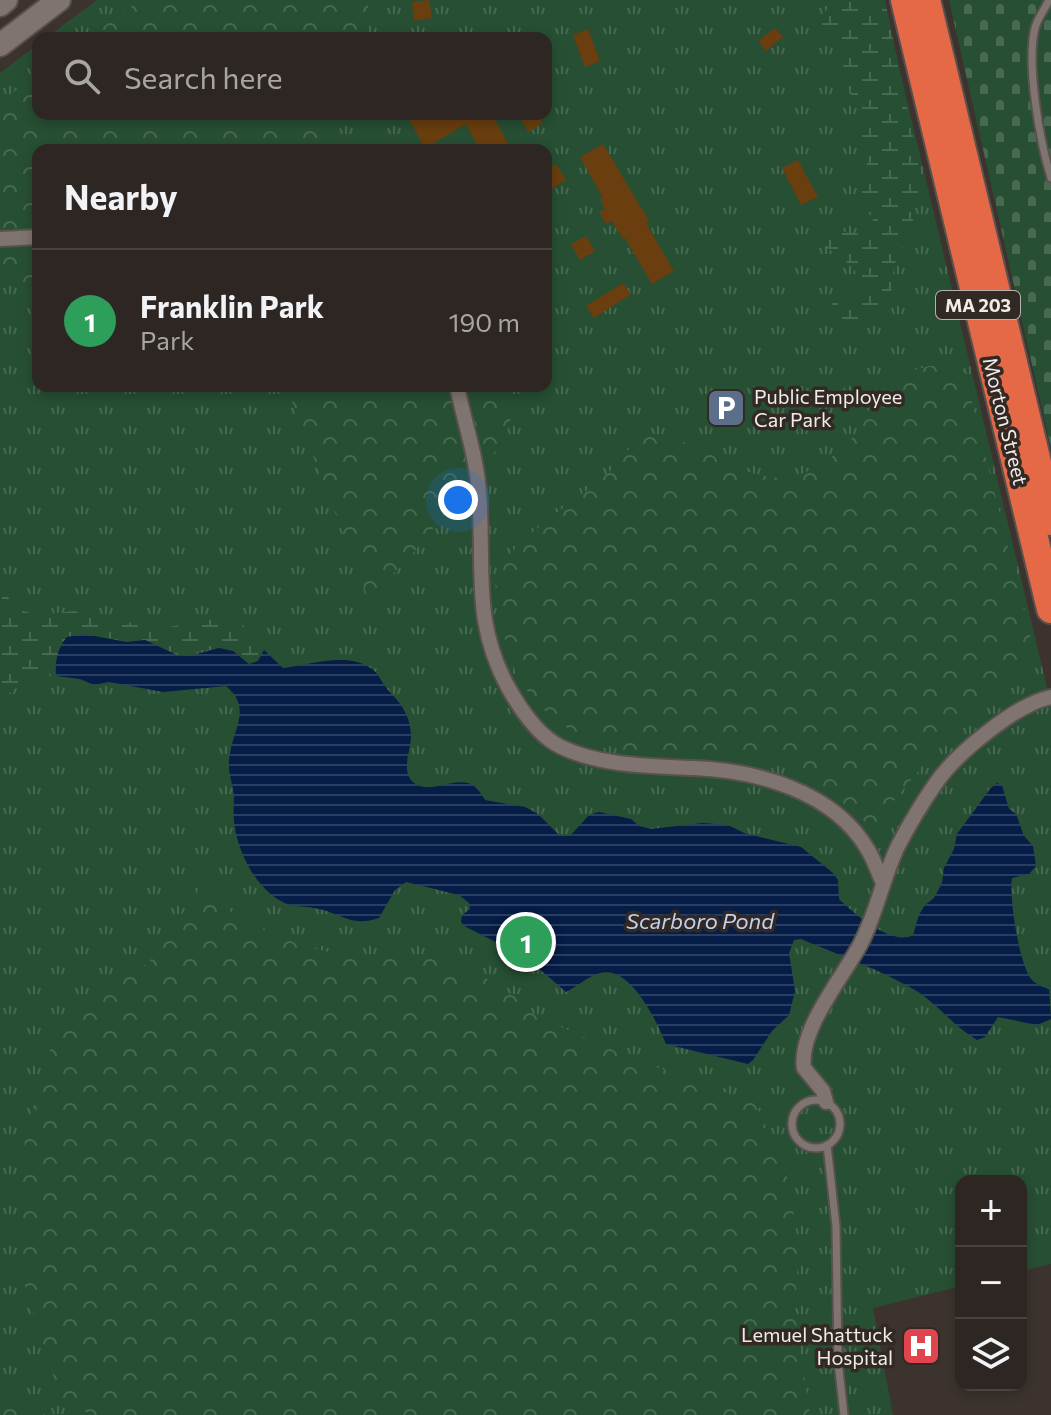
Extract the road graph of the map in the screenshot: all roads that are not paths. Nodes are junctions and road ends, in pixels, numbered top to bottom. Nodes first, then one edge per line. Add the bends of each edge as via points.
1 (6, 0) edge
2 (59, 0) edge
3 (905, 0) edge
4 (926, 0) edge
5 (1049, 0) edge
6 (0, 5) edge
7 (0, 45) edge
8 (1051, 178) edge
9 (32, 237) edge
10 (0, 239) edge
11 (458, 392) edge
12 (1051, 521) edge
13 (1051, 609) edge
14 (1051, 697) edge
15 (883, 883) junction
16 (826, 1102) junction
17 (827, 1145) junction
18 (844, 1415) edge

1 - 6 main road
2 - 7 main road
3 - 13 highway, Morton Street / MA 203
4 - 12 highway, Morton Street / MA 203
5 - 8 lane via 1035,28 1033,66 1042,149
9 - 10 street
11 - 15 street via 479,488 485,622 492,652 525,715 560,747 607,761 749,774 781,784 823,805 854,832
14 - 15 street via 1019,710 937,782
15 - 16 street via 874,915 804,1053 804,1068
16 - 17 lane via 837,1112 840,1125
16 - 17 lane via 804,1104 792,1123 802,1143
17 - 18 lane

